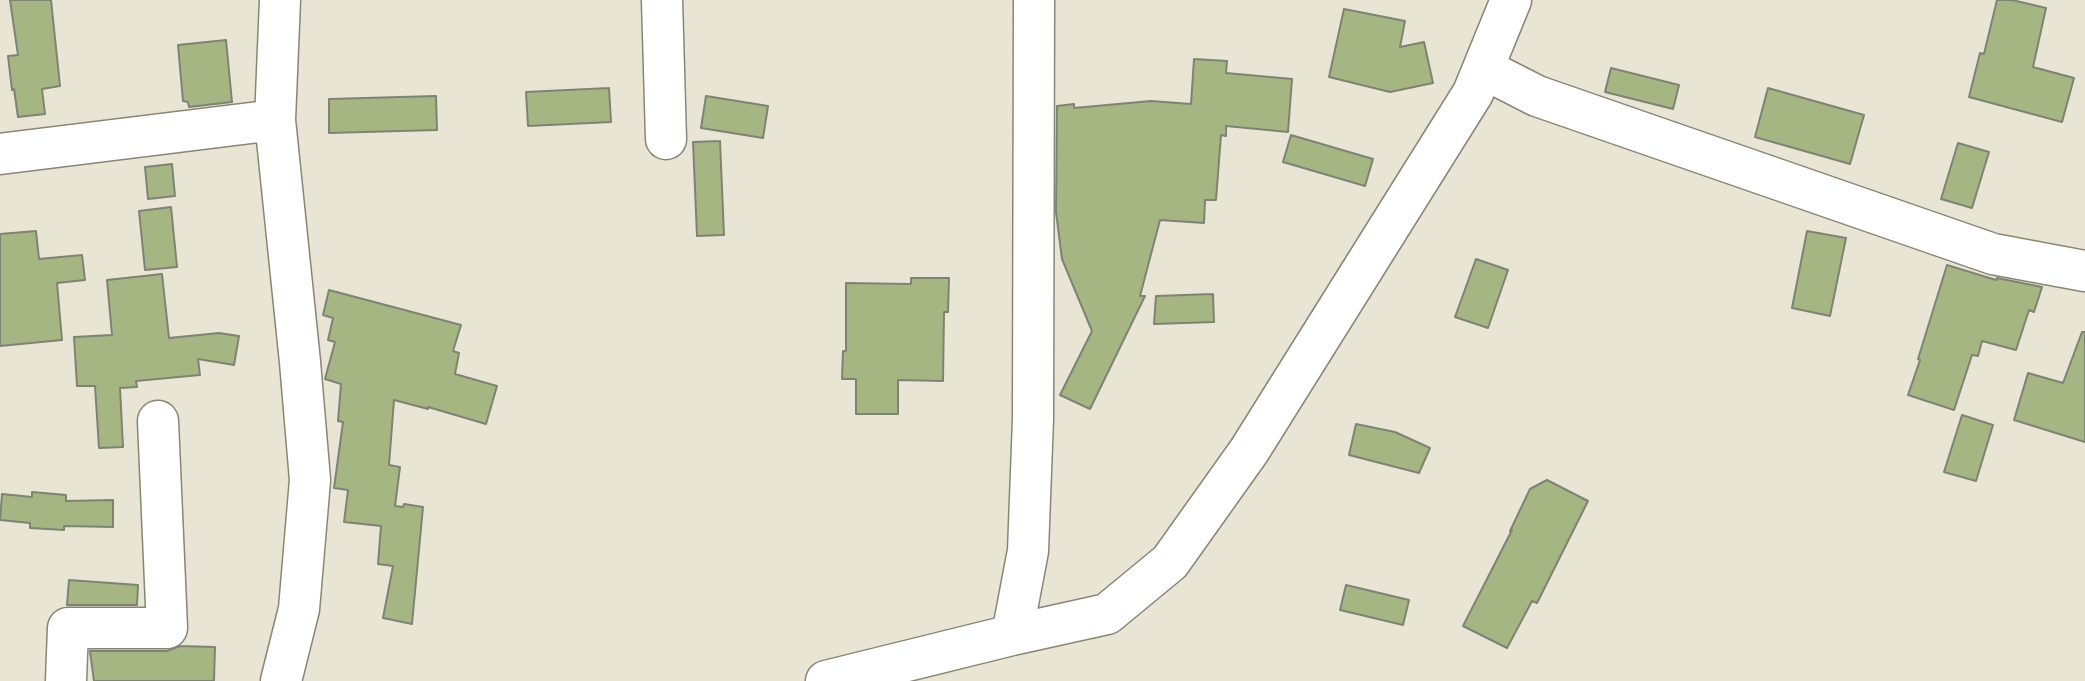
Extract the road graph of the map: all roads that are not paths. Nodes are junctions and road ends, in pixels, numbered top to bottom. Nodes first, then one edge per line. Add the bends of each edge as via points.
1 (280, 0) edge
2 (662, 0) edge
3 (1034, 0) edge
4 (1511, 0) edge
5 (1484, 69) junction
6 (275, 120) junction
7 (666, 139) dead end
8 (0, 154) edge
9 (2085, 271) edge
10 (158, 421) dead end
11 (1012, 635) junction
12 (66, 681) edge
13 (281, 681) edge
14 (826, 681) edge

1 - 6 street
2 - 7 street
3 - 11 street via 1033,419 1028,551
4 - 5 street
5 - 9 street via 1537,96 1993,254
5 - 11 street via 1249,451 1170,562 1107,614
6 - 8 street
6 - 13 street via 310,480 299,609
10 - 12 street via 167,628 68,628
11 - 14 street

